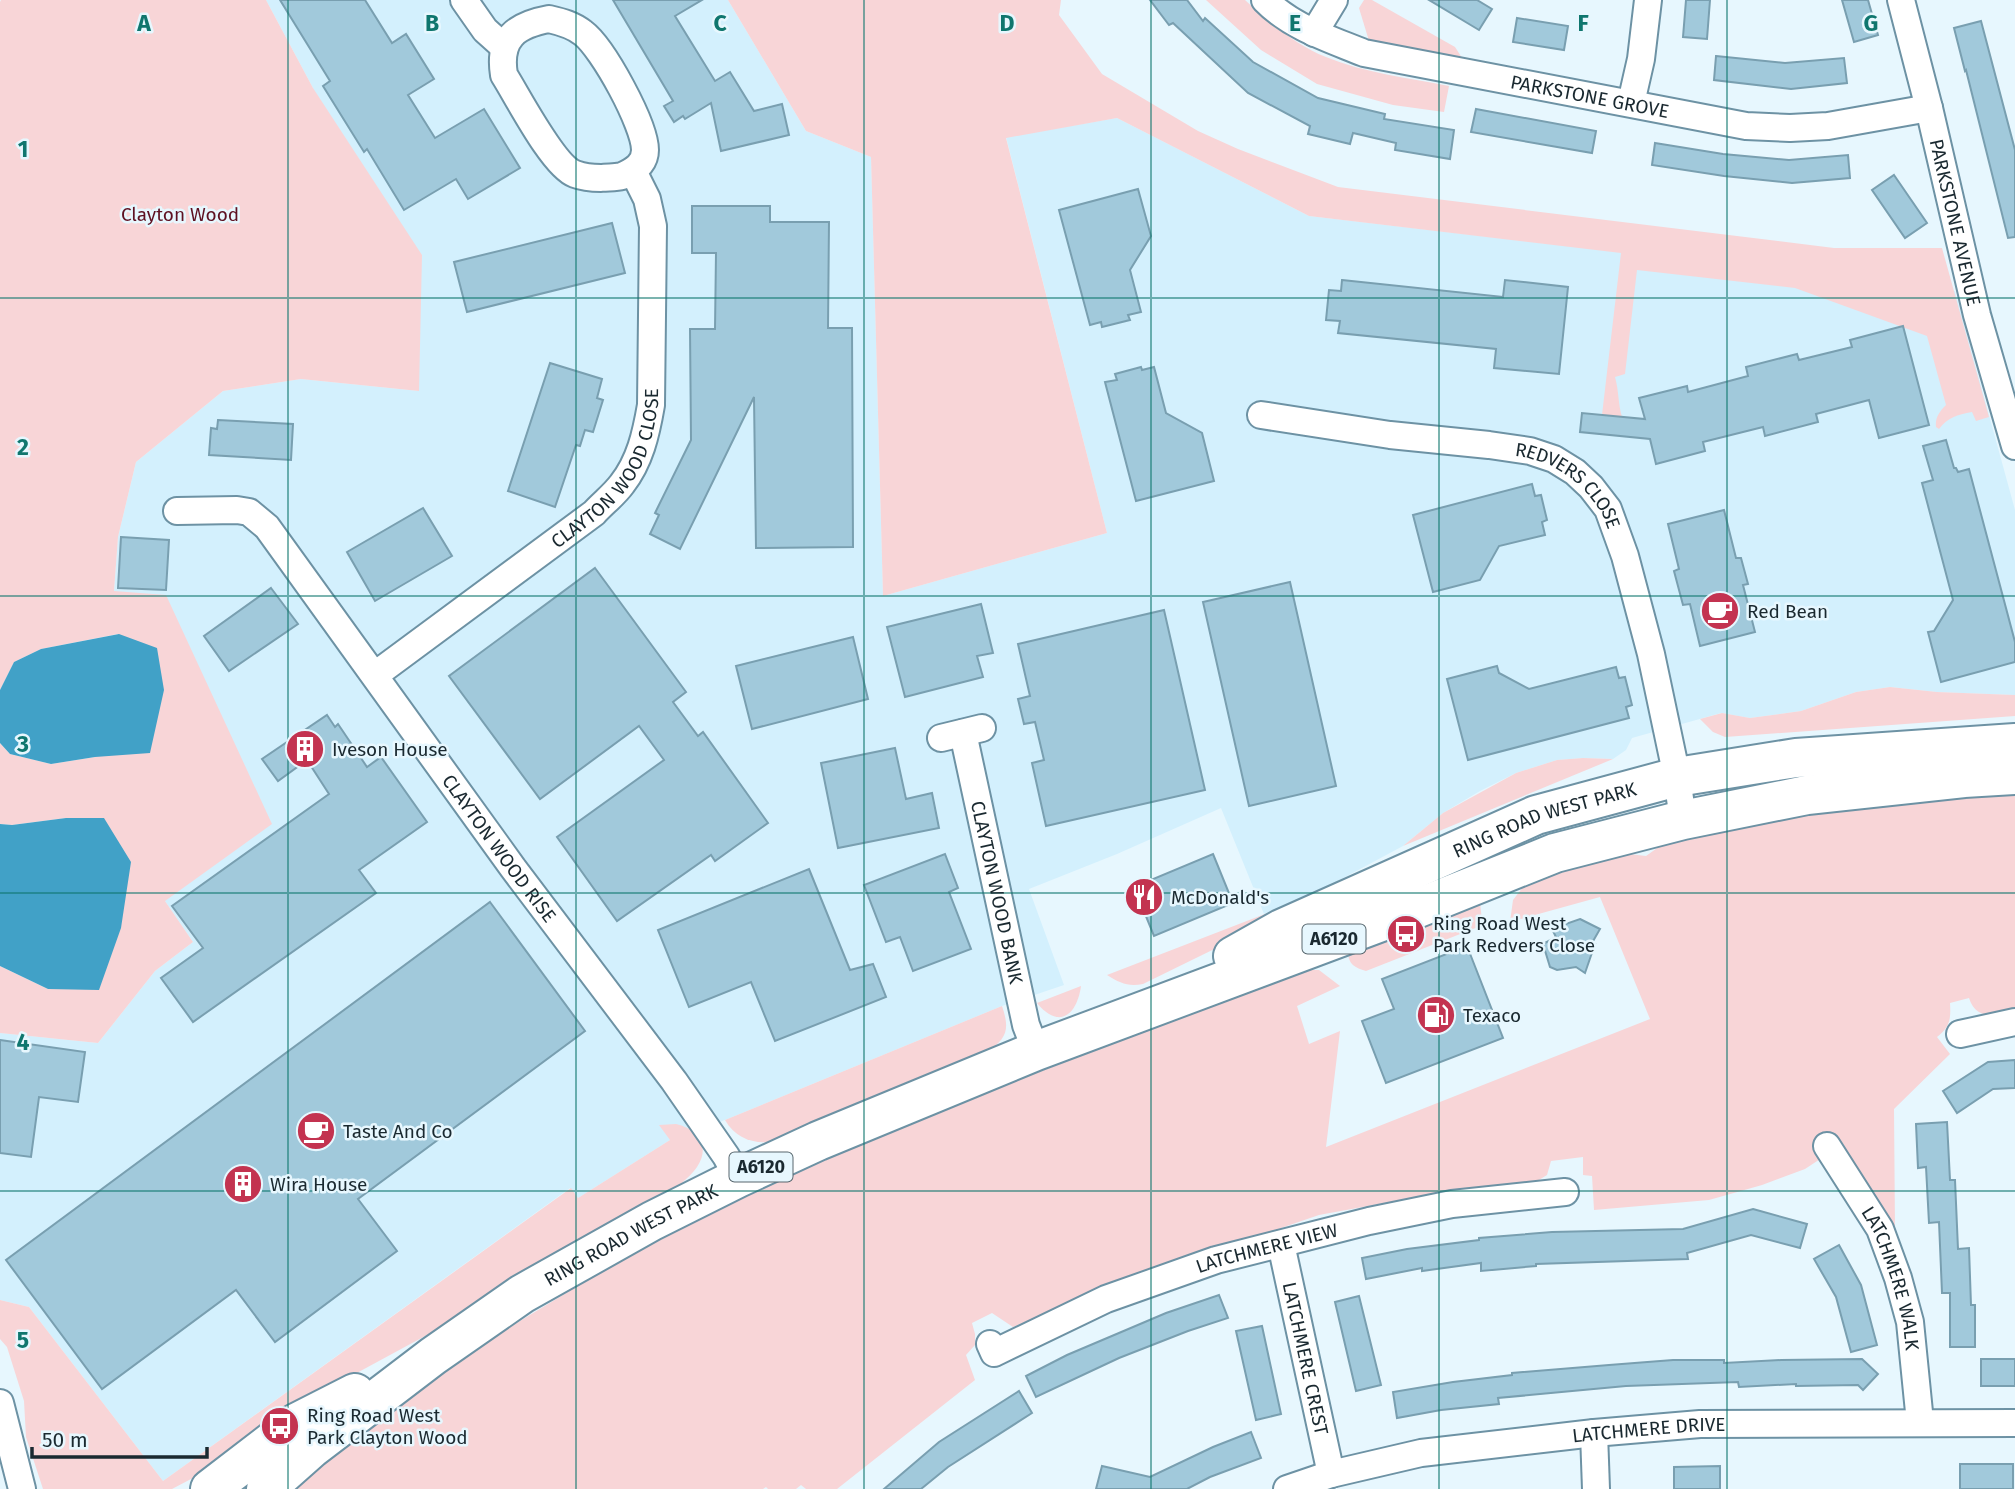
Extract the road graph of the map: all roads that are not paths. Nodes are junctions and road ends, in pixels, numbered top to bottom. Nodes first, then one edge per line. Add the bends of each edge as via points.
1 (464, 0) edge
2 (1265, 0) edge
3 (1334, 0) edge
4 (1648, 0) edge
5 (1901, 0) edge
6 (1314, 33) junction
7 (504, 47) junction
8 (1631, 103) junction
9 (1929, 108) junction
10 (633, 171) junction
11 (1261, 415) dead end
12 (2015, 446) edge
13 (177, 511) dead end
14 (375, 675) junction
15 (962, 733) dead end
16 (2015, 743) edge
17 (2015, 775) edge
18 (1677, 776) junction
19 (1683, 820) junction
20 (2015, 1021) edge
21 (1112, 1022) junction
22 (1960, 1034) dead end
23 (1036, 1051) junction
24 (1827, 1146) dead end
25 (738, 1178) junction
26 (1565, 1192) dead end
27 (1280, 1244) junction
28 (990, 1344) dead end
29 (433, 1356) junction
30 (0, 1403) edge
31 (1920, 1422) junction
32 (2015, 1423) edge
33 (1594, 1433) junction
34 (6, 1451) edge
35 (1331, 1474) junction
36 (22, 1489) edge
37 (209, 1489) edge
38 (266, 1489) edge
39 (1287, 1489) edge
40 (1596, 1489) edge

1 - 7 street
2 - 6 street, PARKSTONE GROVE
3 - 6 street
4 - 8 street
5 - 9 street, PARKSTONE AVENUE
6 - 8 street, PARKSTONE GROVE via 1364,53
7 - 10 street via 504,75 560,163 573,174 590,178
7 - 10 street via 513,33 529,23 549,19 584,34 633,107 645,149 643,161
8 - 9 street, PARKSTONE GROVE via 1746,126 1790,128
9 - 12 street, PARKSTONE AVENUE via 1977,315
10 - 14 street, CLAYTON WOOD CLOSE via 648,199 653,226 651,405 638,458 622,484 594,513
11 - 18 street, REDVERS CLOSE via 1530,451 1575,472 1608,509 1625,556
13 - 14 street, CLAYTON WOOD RISE via 237,510 258,518
14 - 25 street, CLAYTON WOOD RISE via 674,1081
15 - 23 street, CLAYTON WOOD BANK via 1026,1025
16 - 18 highway, RING ROAD WEST PARK / A6120 via 1796,758
17 - 19 highway, RING ROAD WEST PARK / A6120 via 1807,795
18 - 19 street, REDVERS CLOSE
18 - 21 highway, RING ROAD WEST PARK / A6120 via 1536,816 1282,929
19 - 21 highway, RING ROAD WEST PARK / A6120 via 1555,853
20 - 22 street
21 - 23 highway, RING ROAD WEST PARK / A6120
23 - 25 highway, RING ROAD WEST PARK / A6120
24 - 31 street, LATCHMERE WALK via 1880,1229 1898,1278 1910,1322
25 - 29 highway, RING ROAD WEST PARK / A6120 via 522,1294
26 - 27 street, LATCHMERE VIEW via 1452,1204
27 - 28 street, LATCHMERE VIEW via 1216,1260 1105,1299 994,1353
27 - 35 street, LATCHMERE CREST
29 - 37 highway, RING ROAD WEST PARK / A6120 via 296,1423
29 - 38 highway, RING ROAD WEST PARK / A6120
30 - 34 street
31 - 32 street, LATCHMERE DRIVE
31 - 33 street, LATCHMERE DRIVE via 1700,1423
33 - 35 street, LATCHMERE DRIVE via 1421,1453
33 - 40 street
34 - 36 street
35 - 39 street, LATCHMERE DRIVE

